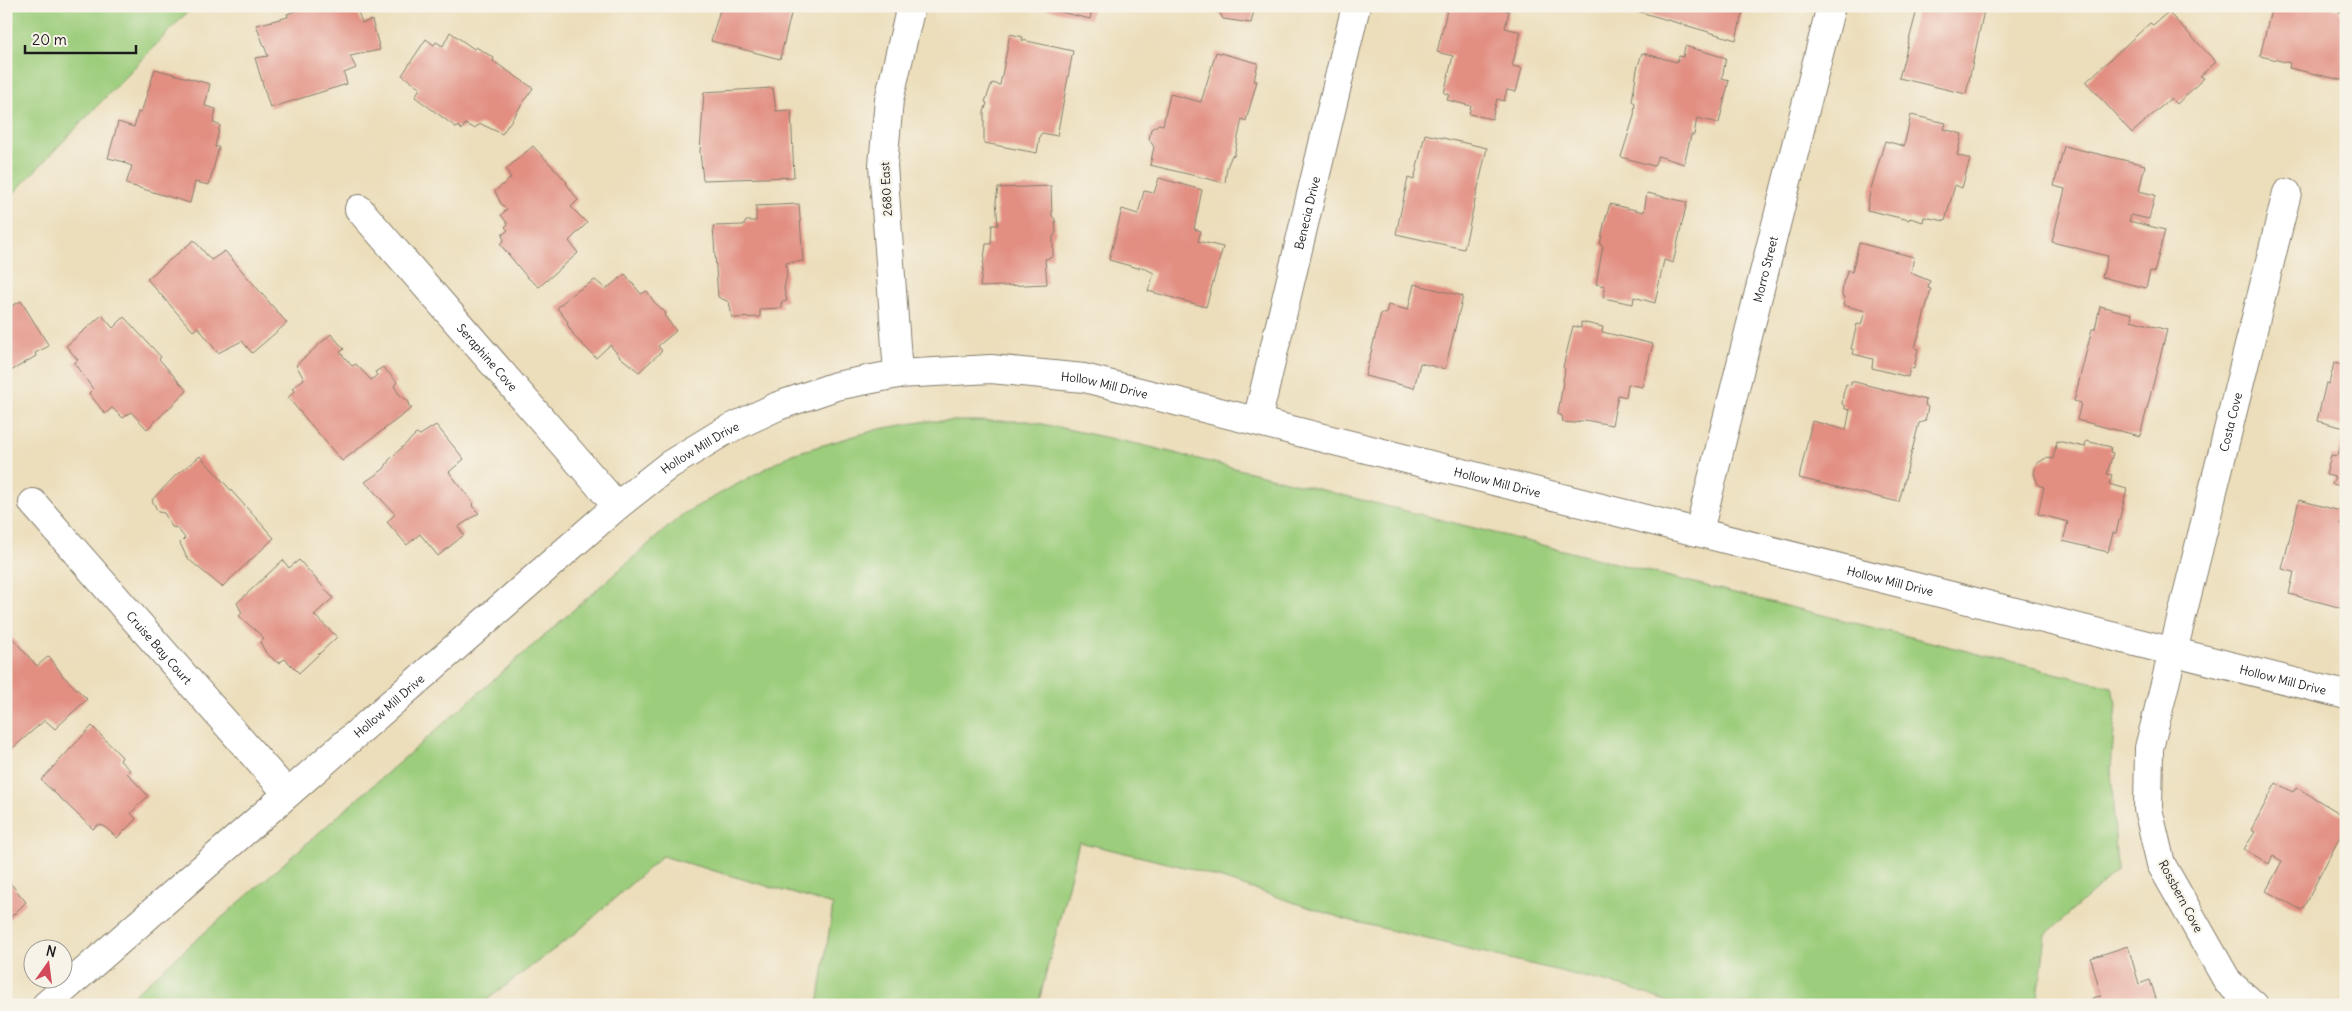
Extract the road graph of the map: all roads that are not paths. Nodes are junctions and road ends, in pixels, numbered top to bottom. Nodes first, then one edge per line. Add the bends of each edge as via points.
1 (911, 6) edge
2 (1356, 6) edge
3 (1831, 6) edge
4 (2287, 193) dead end
5 (359, 209) dead end
6 (898, 374) junction
7 (1256, 421) junction
8 (33, 503) dead end
9 (617, 506) junction
10 (1699, 531) junction
11 (2172, 652) junction
12 (2346, 694) edge
13 (287, 794) junction
14 (46, 1005) edge
15 (2254, 1005) edge

1 - 6 street, 2680 East via 889,100 883,165
2 - 7 street, Benecia Drive
3 - 10 street, Morro Street
4 - 11 street, Costa Cove
5 - 9 street, Seraphine Cove
6 - 7 street, Hollow Mill Drive via 991,369 1084,378
6 - 9 street, Hollow Mill Drive via 836,386 778,406 731,428 669,465
7 - 10 street, Hollow Mill Drive
8 - 13 street, Cruise Bay Court
9 - 13 street, Hollow Mill Drive
10 - 11 street, Hollow Mill Drive
11 - 12 street, Hollow Mill Drive
11 - 15 street, Rossbern Cove via 2149,748 2148,809 2161,864 2228,982
13 - 14 street, Hollow Mill Drive

